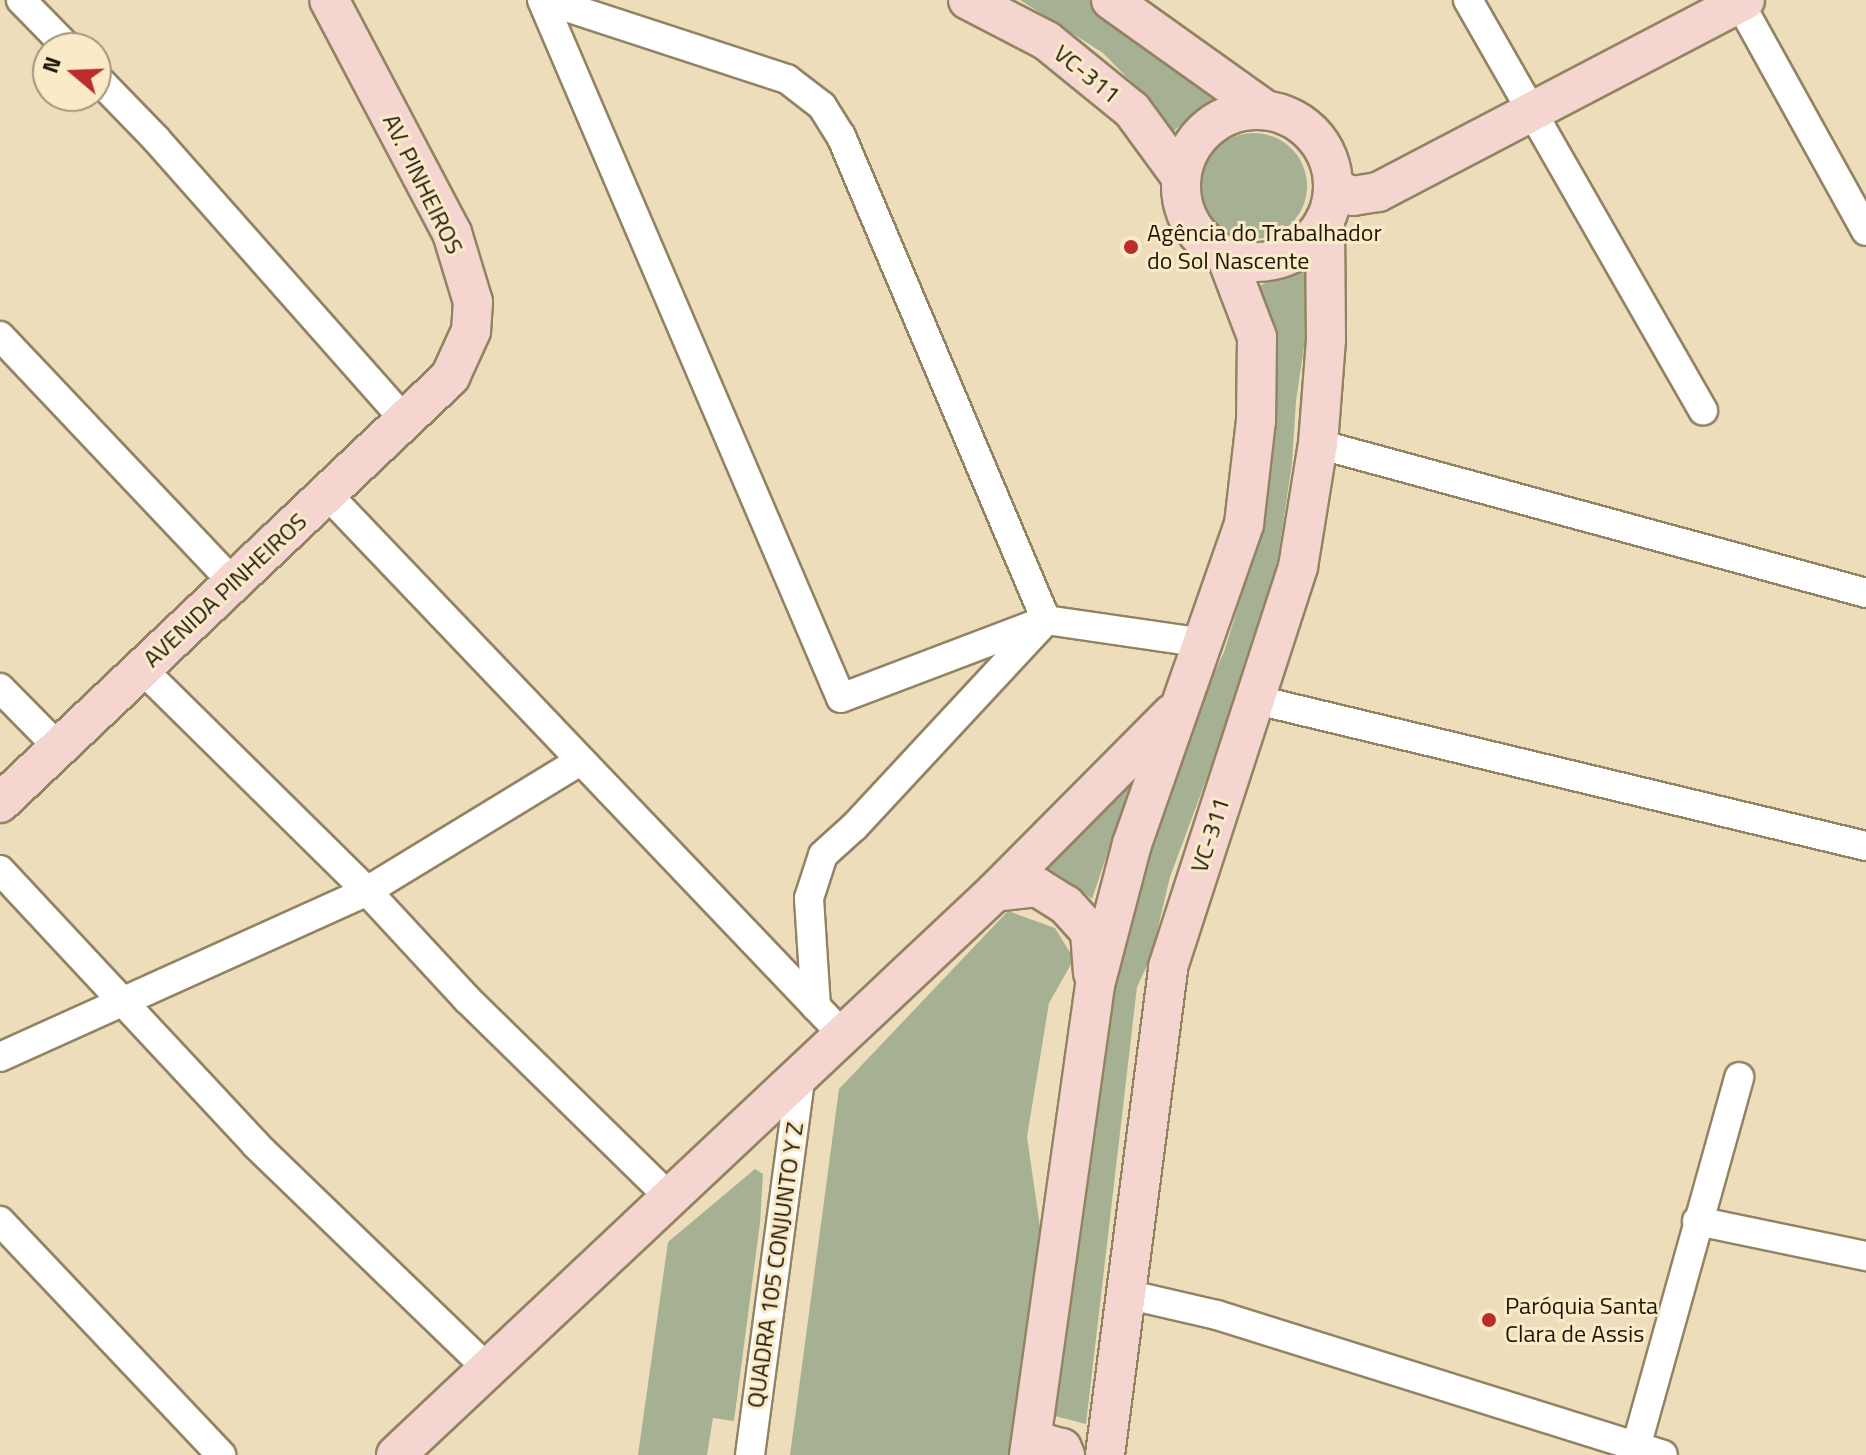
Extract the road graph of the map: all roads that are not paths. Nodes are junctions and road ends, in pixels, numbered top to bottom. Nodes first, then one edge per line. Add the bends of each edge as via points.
1 (21, 0) edge
2 (329, 0) edge
3 (543, 0) edge
4 (968, 0) edge
5 (1111, 0) edge
6 (1468, 0) edge
7 (1741, 1) edge
8 (52, 32) edge
9 (112, 94) edge
10 (1265, 110) junction
11 (1534, 113) junction
12 (1181, 177) junction
13 (1329, 204) junction
14 (1866, 231) edge
15 (1226, 256) junction
16 (0, 336) edge
17 (450, 377) joint
18 (1703, 410) dead end
19 (405, 420) junction
20 (1318, 444) junction
21 (327, 494) junction
22 (233, 582) junction
23 (1866, 593) edge
24 (1046, 620) junction
25 (1203, 643) junction
26 (142, 669) junction
27 (0, 688) edge
28 (1253, 699) junction
29 (1182, 705) junction
30 (58, 747) junction
31 (580, 761) junction
32 (0, 803) edge
33 (1866, 846) edge
34 (0, 870) edge
35 (367, 891) junction
36 (995, 892) junction
37 (1095, 985) junction
38 (122, 1001) junction
39 (816, 1007) junction
40 (843, 1035) junction
41 (0, 1057) edge
42 (801, 1075) junction
43 (1739, 1077) dead end
44 (670, 1198) junction
45 (0, 1221) edge
46 (1697, 1221) junction
47 (1866, 1256) edge
48 (1126, 1294) junction
49 (488, 1369) junction
50 (1650, 1451) edge
51 (221, 1455) edge
52 (396, 1455) edge
53 (750, 1455) edge
54 (1029, 1455) edge
55 (1037, 1455) edge
56 (1065, 1455) edge
57 (1105, 1455) edge

1 - 8 street
2 - 17 main road, AV. PINHEIROS via 452,233 466,276 473,302 471,331
3 - 24 street via 787,79 822,106 841,136
3 - 24 street via 841,698
4 - 12 main road, VC-311 via 1047,41 1132,110
5 - 10 main road
6 - 11 street
7 - 11 main road
7 - 14 street
9 - 19 street
10 - 12 main road via 1242,112 1210,127 1188,155
10 - 13 main road via 1309,130 1324,149
11 - 13 main road via 1378,192
11 - 18 street
12 - 15 main road via 1182,202 1191,224
13 - 15 main road via 1312,239 1294,253 1260,262
13 - 20 main road, VC-311
15 - 25 main road via 1257,337 1256,421 1244,524
16 - 22 street
17 - 19 main road, AVENIDA PINHEIROS
19 - 21 main road, AVENIDA PINHEIROS
20 - 23 street
20 - 28 main road, VC-311 via 1298,567
21 - 22 main road, AVENIDA PINHEIROS
21 - 31 street
22 - 26 main road, AVENIDA PINHEIROS
24 - 25 street
24 - 39 street via 823,855 809,898
25 - 29 main road
26 - 30 main road, AVENIDA PINHEIROS
26 - 35 street
27 - 30 street
28 - 33 street
28 - 48 main road, VC-311 via 1168,967
29 - 36 main road
29 - 37 main road via 1132,844
30 - 32 main road, AVENIDA PINHEIROS
31 - 35 street
31 - 39 street
34 - 38 street
35 - 38 street
35 - 44 street via 467,999
36 - 37 main road via 1037,887 1066,905 1090,932
36 - 40 main road
37 - 54 main road
38 - 41 street
38 - 49 street via 256,1145
39 - 40 street
40 - 42 main road
42 - 44 main road
42 - 53 street, QUADRA 105 CONJUNTO Y Z
43 - 46 street
44 - 49 main road
45 - 51 street
46 - 47 street
46 - 50 street
48 - 50 street via 1217,1315
48 - 57 main road, VC-311
49 - 52 main road
55 - 56 main road via 1049,1445 1062,1448

